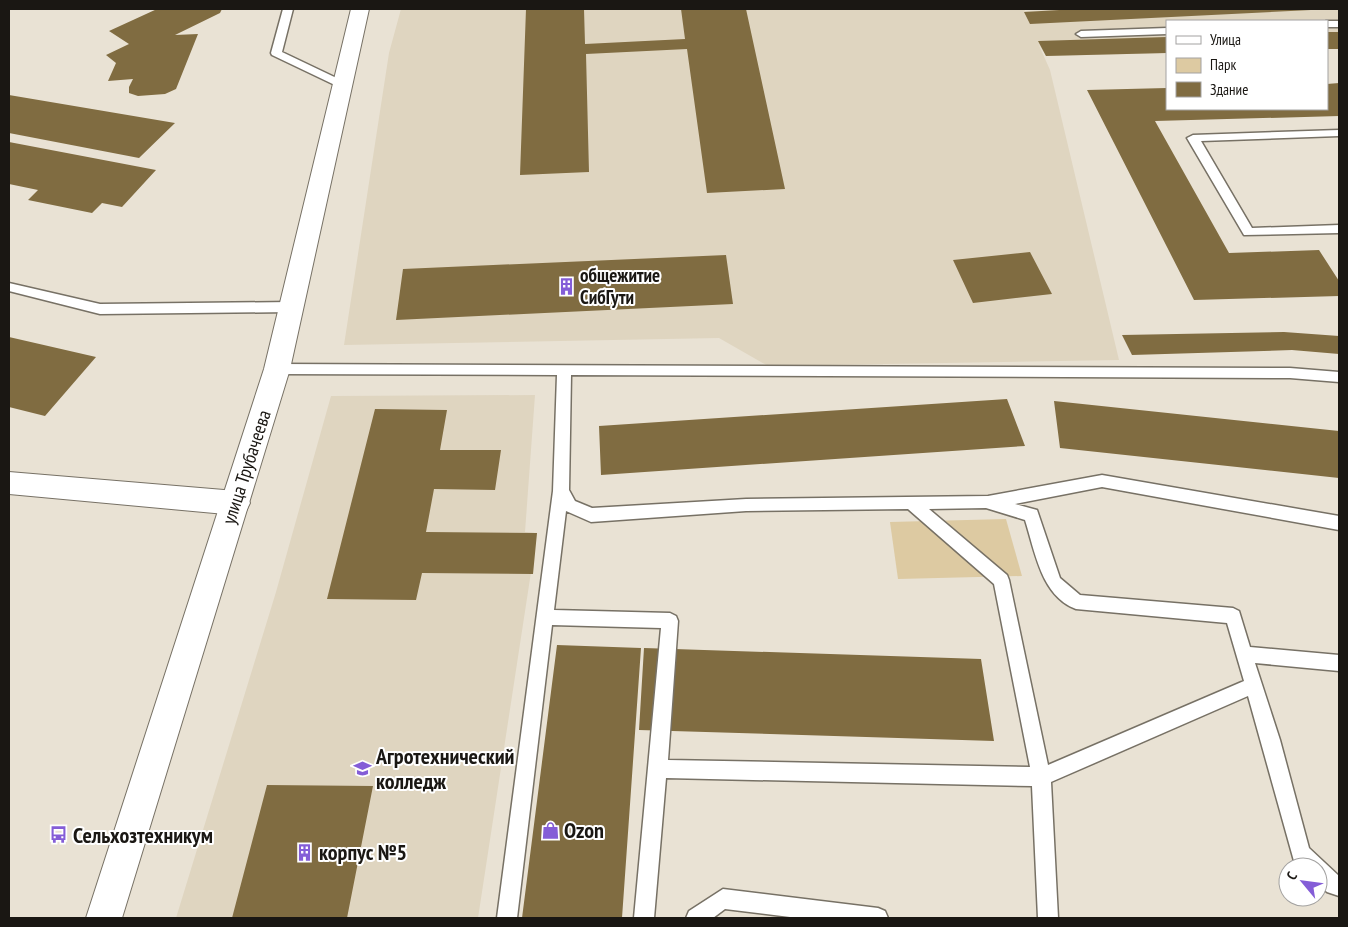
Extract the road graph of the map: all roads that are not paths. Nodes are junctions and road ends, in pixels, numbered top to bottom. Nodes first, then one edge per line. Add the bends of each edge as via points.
1 (288, 9) edge
2 (360, 9) edge
3 (1166, 31) edge
4 (1081, 34) dead end
5 (343, 85) junction
6 (1339, 133) edge
7 (1339, 229) edge
8 (9, 287) edge
9 (291, 307) junction
10 (277, 368) junction
11 (564, 370) junction
12 (1339, 377) edge
13 (9, 482) edge
14 (562, 491) junction
15 (986, 502) junction
16 (236, 503) junction
17 (911, 503) junction
18 (1339, 523) edge
19 (545, 617) junction
20 (1244, 654) junction
21 (1339, 663) edge
22 (1254, 685) junction
23 (658, 770) junction
24 (1041, 777) junction
25 (1304, 857) edge
26 (1328, 879) edge
27 (1339, 886) edge
28 (104, 918) edge
29 (507, 918) edge
30 (644, 918) edge
31 (696, 918) edge
32 (878, 918) edge
33 (1048, 918) edge

1 - 5 lane via 276,53
2 - 5 main road, улица Трубачеева
3 - 4 lane
5 - 9 main road, улица Трубачеева
6 - 7 lane via 1193,138 1248,232
8 - 9 lane via 100,309
9 - 10 main road, улица Трубачеева
10 - 11 lane
10 - 16 main road, улица Трубачеева
11 - 12 lane via 1290,373
11 - 14 lane
13 - 16 main road
14 - 17 lane via 570,506 591,515 746,505
14 - 19 lane
15 - 17 lane
15 - 18 lane via 1102,480
15 - 20 lane via 1031,515 1053,582 1076,602 1233,616
16 - 28 main road, улица Трубачеева
17 - 24 lane via 1001,580
19 - 23 lane via 670,621
19 - 29 lane
20 - 21 lane
20 - 22 lane
22 - 24 lane
22 - 25 lane
23 - 24 lane
23 - 30 lane
24 - 33 lane
26 - 27 lane
31 - 32 lane via 723,899

